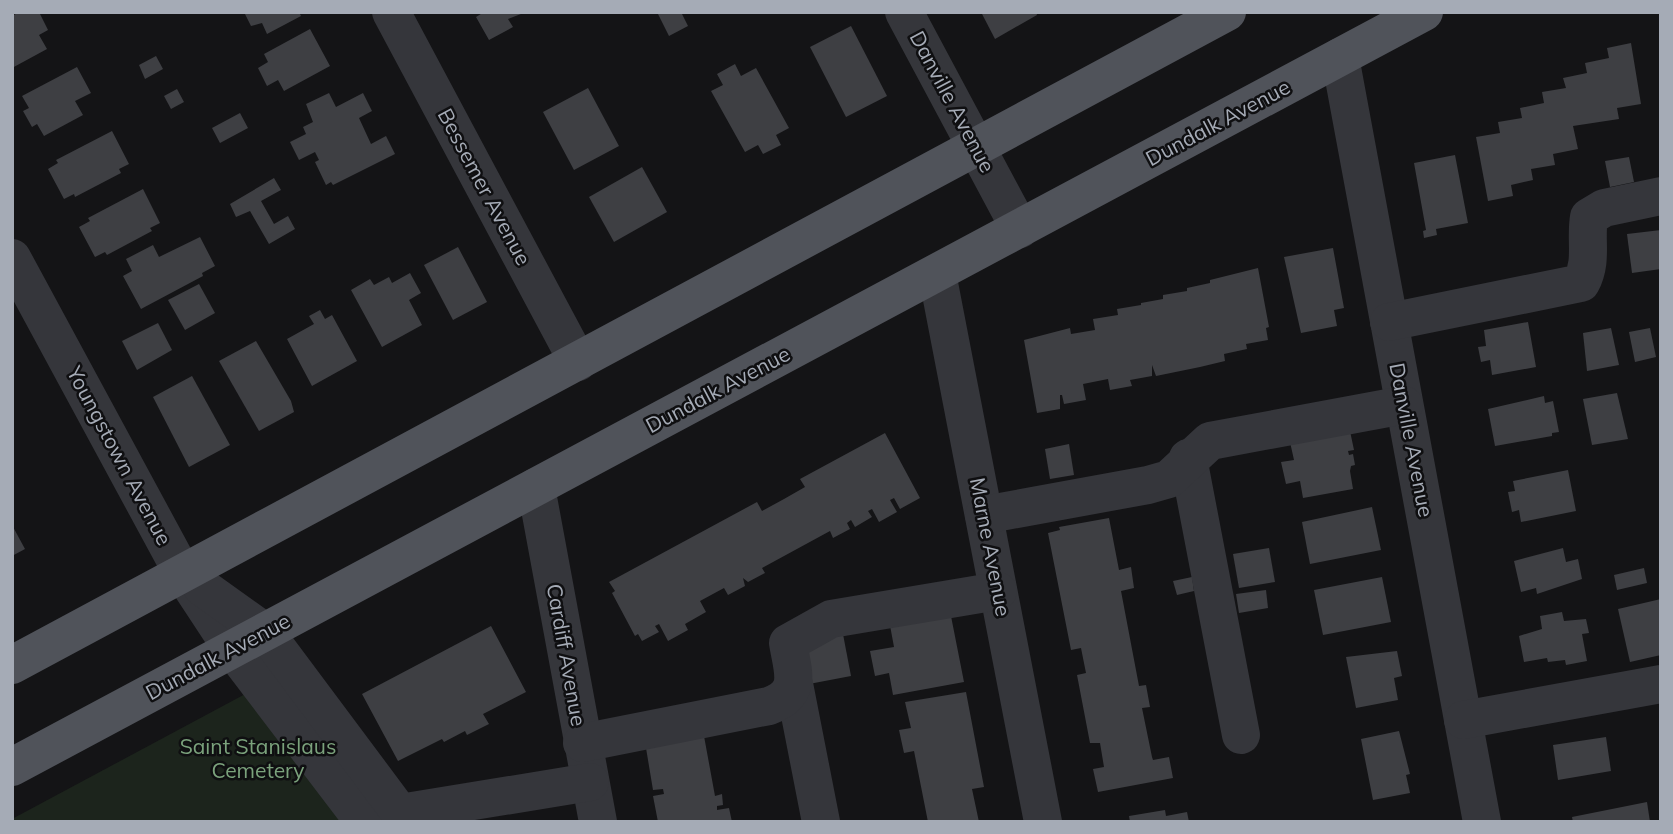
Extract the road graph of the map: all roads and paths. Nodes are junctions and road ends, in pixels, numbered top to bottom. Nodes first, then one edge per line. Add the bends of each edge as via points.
1 (391, 12) edge
2 (904, 12) edge
3 (1227, 12) edge
4 (1424, 12) edge
5 (1340, 57) junction
6 (976, 148) junction
7 (1661, 197) edge
8 (1020, 229) junction
9 (12, 258) edge
10 (937, 273) junction
11 (1389, 322) junction
12 (578, 362) junction
13 (1404, 405) junction
14 (1188, 458) junction
15 (536, 487) junction
16 (984, 515) junction
17 (183, 574) junction
18 (999, 591) junction
19 (249, 641) junction
20 (12, 665) edge
21 (794, 684) junction
22 (1661, 684) edge
23 (1463, 720) junction
24 (1241, 735) dead end
25 (582, 743) junction
26 (12, 767) edge
27 (590, 782) junction
28 (364, 822) edge
29 (598, 822) edge
30 (821, 822) edge
31 (1043, 822) edge
32 (1482, 822) edge

1 - 12 street, Bessemer Avenue
2 - 6 street, Danville Avenue
3 - 6 main road
4 - 5 main road, Dundalk Avenue
5 - 8 main road, Dundalk Avenue
5 - 11 street, Danville Avenue
6 - 8 street, Danville Avenue
6 - 12 main road
7 - 11 street via 1604,208 1589,217 1589,269 1581,283
8 - 10 main road, Dundalk Avenue
9 - 17 street, Youngstown Avenue
10 - 15 main road, Dundalk Avenue
10 - 16 street, Marne Avenue
11 - 13 street, Danville Avenue
12 - 17 main road
13 - 14 street via 1210,441
13 - 23 street, Danville Avenue
14 - 16 street via 1169,478 1148,485
14 - 24 street
15 - 19 main road, Dundalk Avenue
15 - 25 street, Cardiff Avenue
16 - 18 street, Marne Avenue
17 - 19 street, Youngstown Avenue
17 - 20 main road
18 - 21 street via 831,619 788,643
18 - 31 street, Marne Avenue
19 - 26 main road, Dundalk Avenue
19 - 27 street via 400,813
19 - 28 street
21 - 25 street via 785,700 769,706
21 - 30 street
22 - 23 street
23 - 32 street, Danville Avenue
25 - 27 street, Cardiff Avenue
27 - 29 street, Cardiff Avenue

